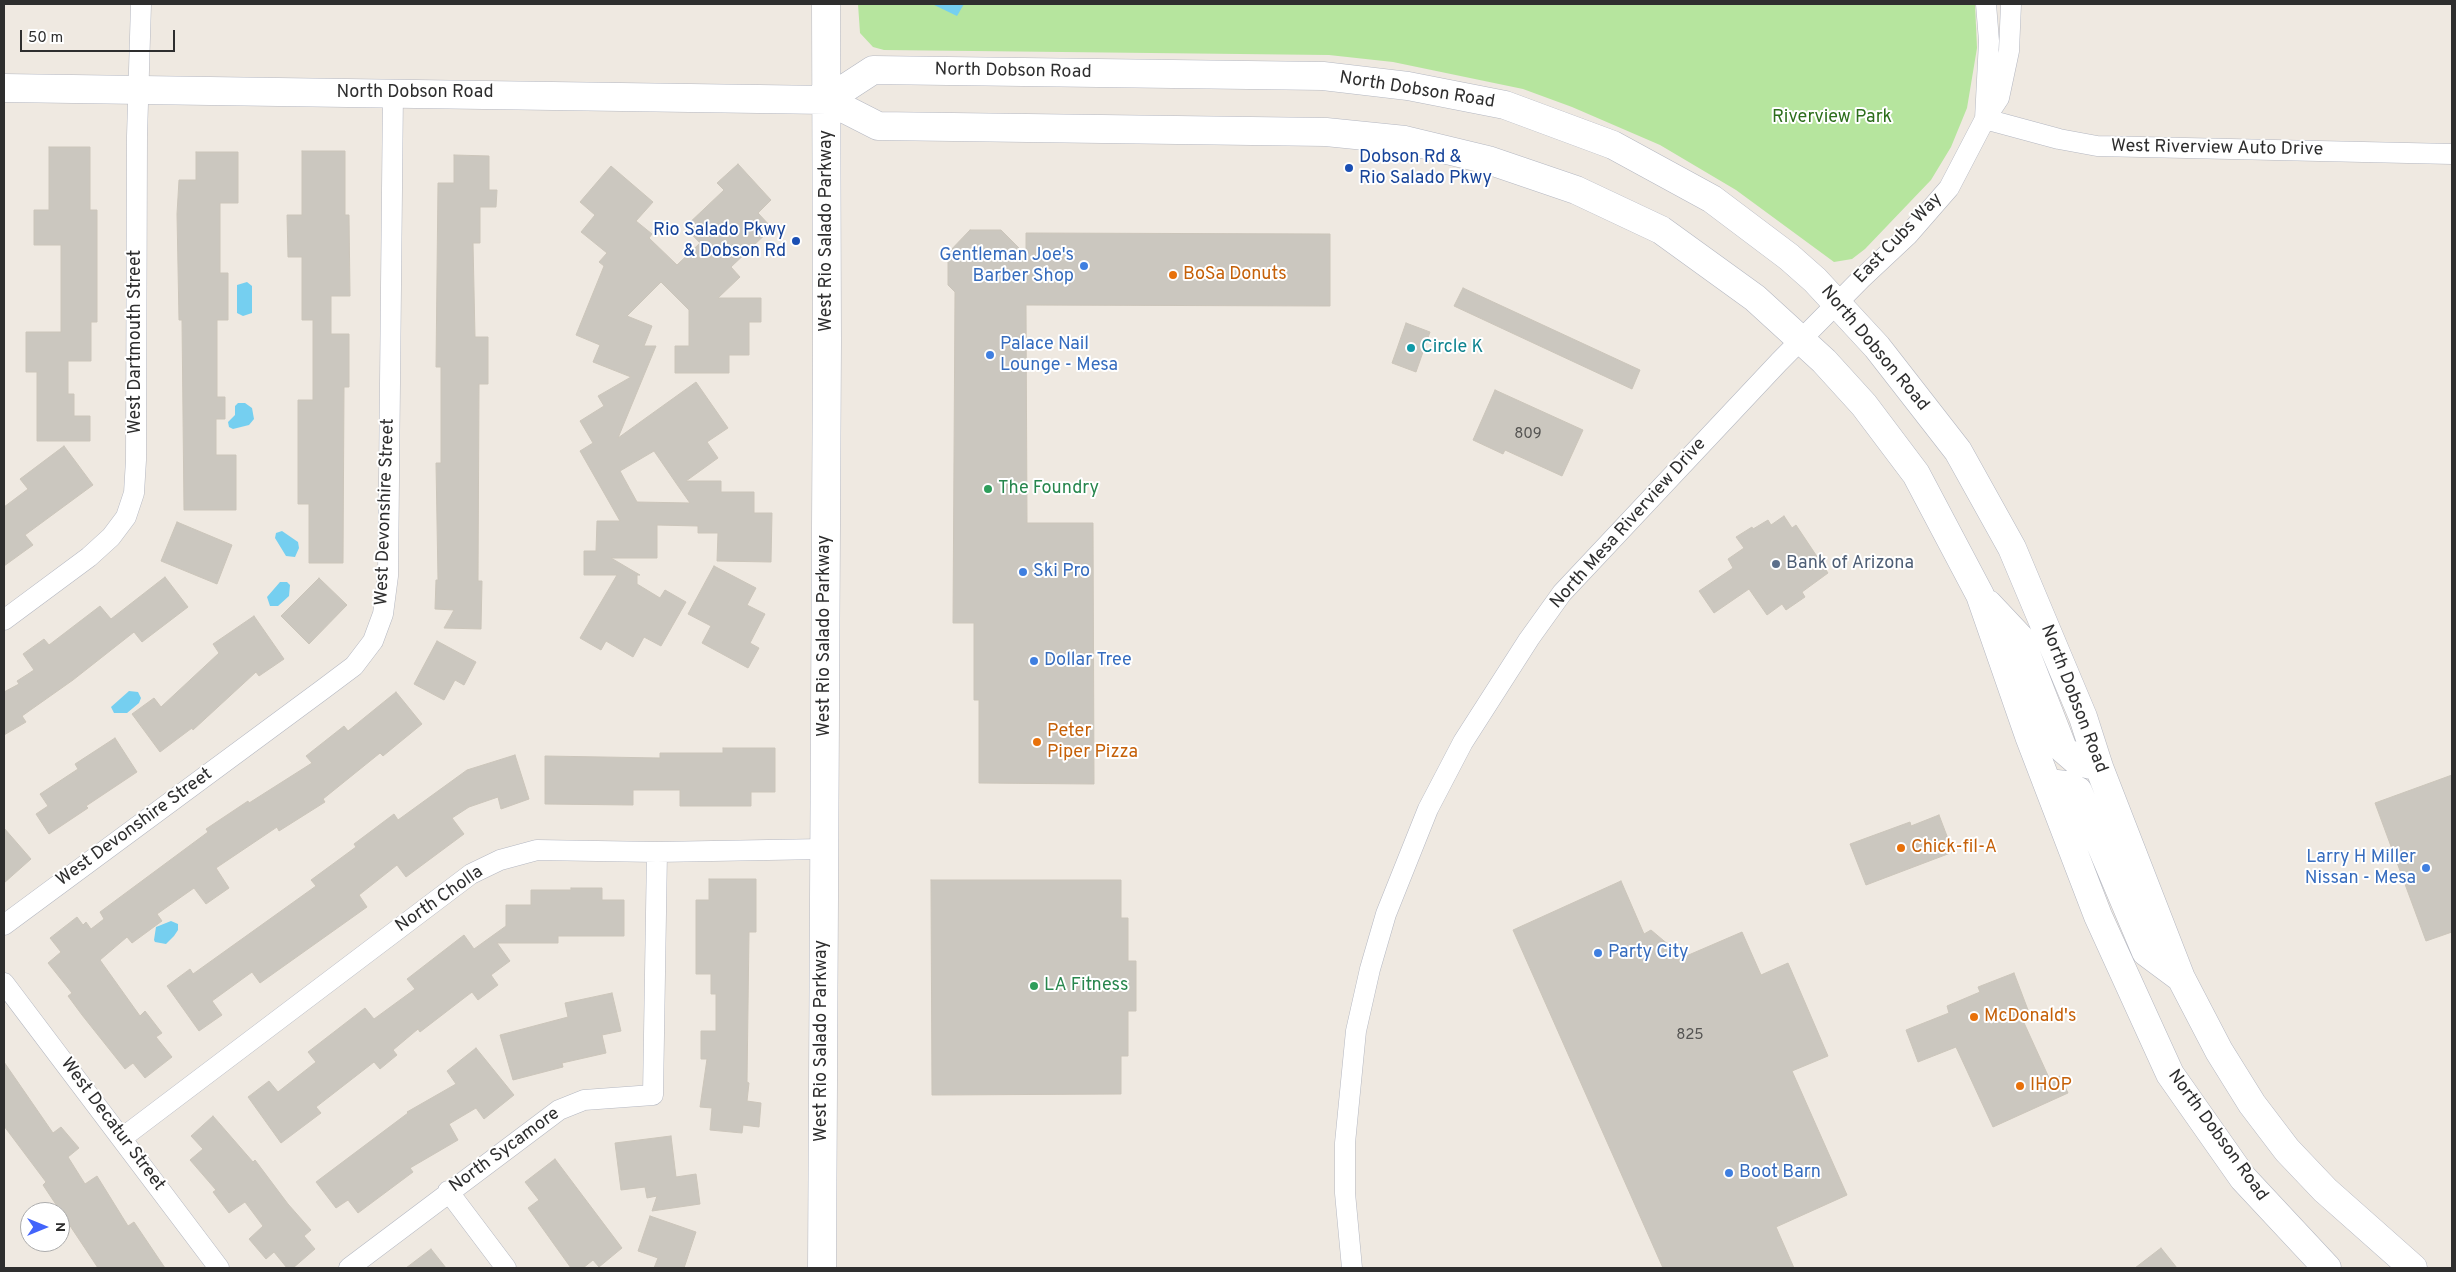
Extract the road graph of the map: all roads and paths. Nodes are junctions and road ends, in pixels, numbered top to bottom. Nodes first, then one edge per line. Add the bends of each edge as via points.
1 (141, 4) edge
2 (826, 4) edge
3 (1986, 4) edge
4 (2011, 4) edge
5 (4, 88) edge
6 (137, 90) junction
7 (393, 93) junction
8 (827, 100) junction
9 (1985, 119) junction
10 (2452, 154) edge
11 (1837, 304) junction
12 (1802, 340) junction
13 (1980, 595) junction
14 (4, 620) edge
15 (2099, 767) junction
16 (2048, 783) junction
17 (823, 849) junction
18 (657, 852) junction
19 (4, 925) edge
20 (2181, 978) junction
21 (4, 983) edge
22 (122, 1138) junction
23 (448, 1192) junction
24 (219, 1268) edge
25 (349, 1268) edge
26 (506, 1268) edge
27 (822, 1268) edge
28 (1352, 1268) edge
29 (2327, 1268) edge
30 (2413, 1268) edge

1 - 6 street, West Dartmouth Street
2 - 8 main road, West Rio Salado Parkway
3 - 9 street, East Cubs Way via 1989,41
4 - 9 street, East Cubs Way via 2011,36 2005,75 1999,98
5 - 6 main road, North Dobson Road
6 - 7 main road, North Dobson Road
6 - 14 street, West Dartmouth Street via 134,493 126,518 111,537
7 - 8 main road, North Dobson Road
7 - 19 street, West Devonshire Street via 388,576 383,614 373,641 354,666
8 - 11 main road, North Dobson Road via 873,70 1323,76 1408,86 1505,105 1613,145 1712,199 1789,257
8 - 12 main road, North Dobson Road via 878,126 1326,132 1405,140 1488,160 1576,190 1661,230 1755,298
8 - 17 main road, West Rio Salado Parkway
9 - 10 street, West Riverview Auto Drive via 2097,146
9 - 11 street, East Cubs Way via 1954,179 1929,212
11 - 12 street, East Cubs Way
11 - 15 main road, North Dobson Road via 1877,347 1958,451 2012,548 2083,717
12 - 13 main road, North Dobson Road via 1864,405 1916,474
12 - 28 street, North Mesa Riverview Drive via 1562,593 1468,734 1428,809 1386,914 1356,1031 1345,1143 1345,1193
13 - 15 main road via 2020,638 2063,749 2078,762
13 - 16 main road, North Dobson Road
15 - 20 main road, North Dobson Road
16 - 20 main road via 2078,791 2146,952
16 - 29 main road, North Dobson Road via 2098,916 2170,1074 2243,1178
17 - 18 street, North Cholla
17 - 27 main road, West Rio Salado Parkway
18 - 22 street, North Cholla via 537,850 500,860 471,874
18 - 23 street, North Sycamore via 653,1095 584,1100 559,1110
20 - 30 main road, North Dobson Road via 2219,1051 2286,1150
21 - 22 street, West Decatur Street
22 - 24 street, West Decatur Street
23 - 25 street, North Sycamore
23 - 26 street

